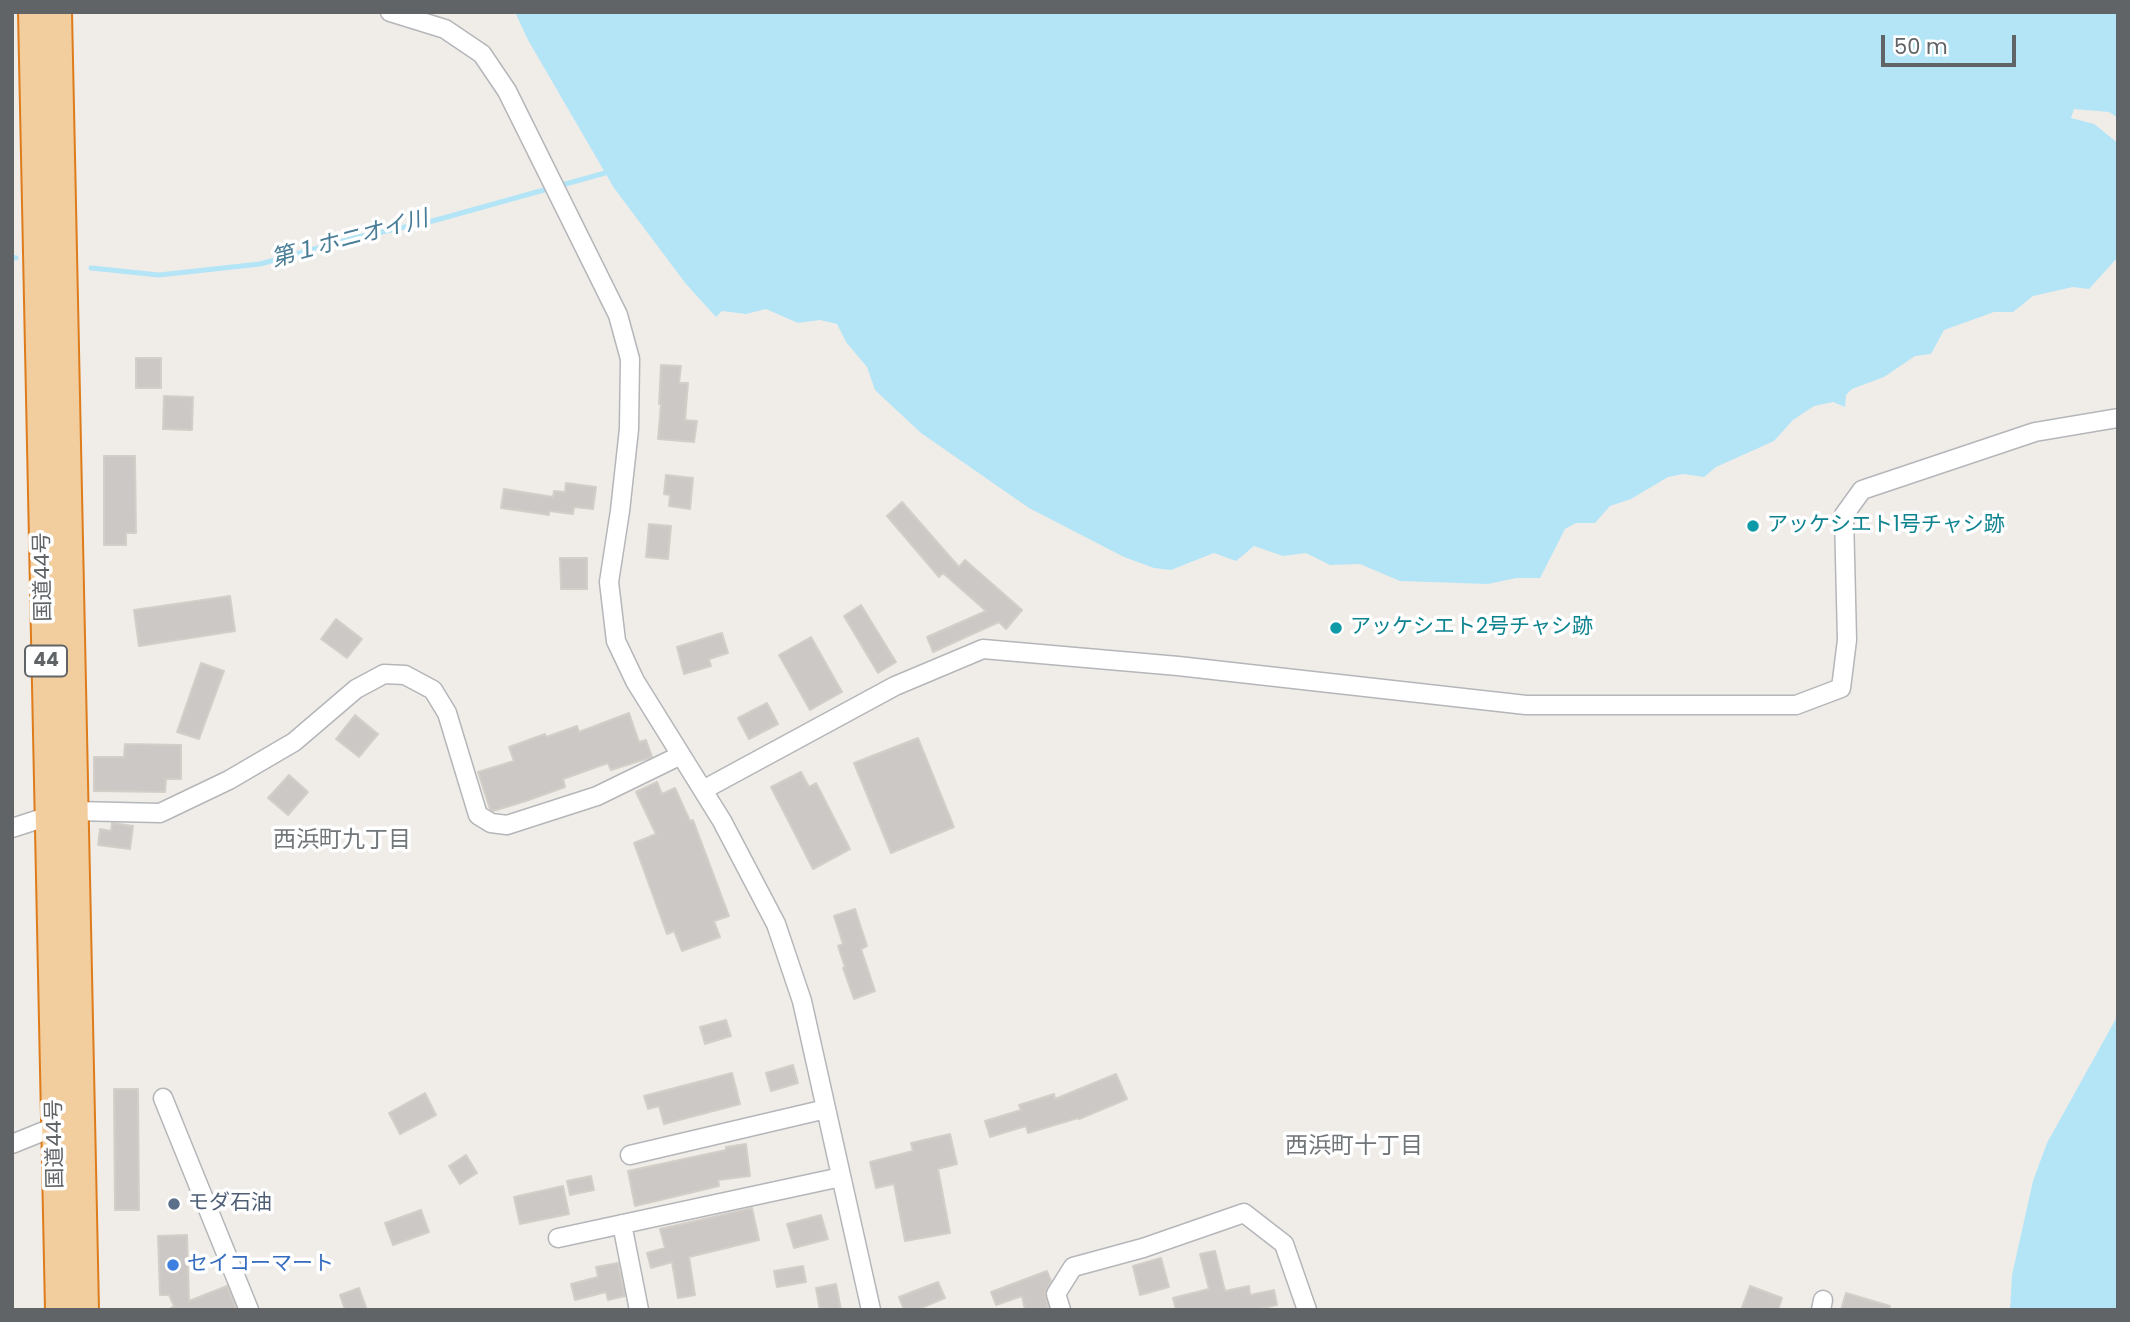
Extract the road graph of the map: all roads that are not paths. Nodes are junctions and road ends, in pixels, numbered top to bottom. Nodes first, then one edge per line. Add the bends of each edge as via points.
1 (32, 12) edge
2 (58, 12) edge
3 (390, 12) edge
4 (2118, 418) edge
5 (681, 755) junction
6 (703, 790) junction
7 (75, 811) junction
8 (49, 816) junction
9 (12, 828) edge
10 (163, 1098) dead end
11 (826, 1109) junction
12 (81, 1118) junction
13 (56, 1125) junction
14 (12, 1144) edge
15 (629, 1155) dead end
16 (841, 1177) junction
17 (622, 1224) junction
18 (558, 1238) dead end
19 (59, 1310) edge
20 (85, 1310) edge
21 (249, 1310) edge
22 (639, 1310) edge
23 (871, 1310) edge
24 (1061, 1310) edge
25 (1307, 1310) edge

1 - 8 highway, 国道44号 / 44
2 - 7 highway, 国道44号 / 44
3 - 5 street via 445,29 482,54 508,90 618,315 630,359 629,429 609,582 616,641
4 - 6 street via 2035,432 1862,490 1844,516 1847,640 1841,688 1796,705 1526,705 983,649 895,686
5 - 6 street
5 - 7 street via 597,796 507,825 491,823 478,815 447,713 433,690 405,675 384,674 356,689 294,742 160,813
6 - 11 street via 776,924 802,1001
7 - 8 street
7 - 12 highway, 国道44号 / 44
8 - 9 street
8 - 13 highway, 国道44号 / 44
10 - 21 street
11 - 15 street
11 - 16 street
12 - 13 street
12 - 20 highway, 国道44号 / 44
13 - 14 street
13 - 19 highway, 国道44号 / 44
16 - 17 street
16 - 23 street
17 - 18 street
17 - 22 street
24 - 25 street via 1056,1294 1073,1267 1244,1213 1284,1244

